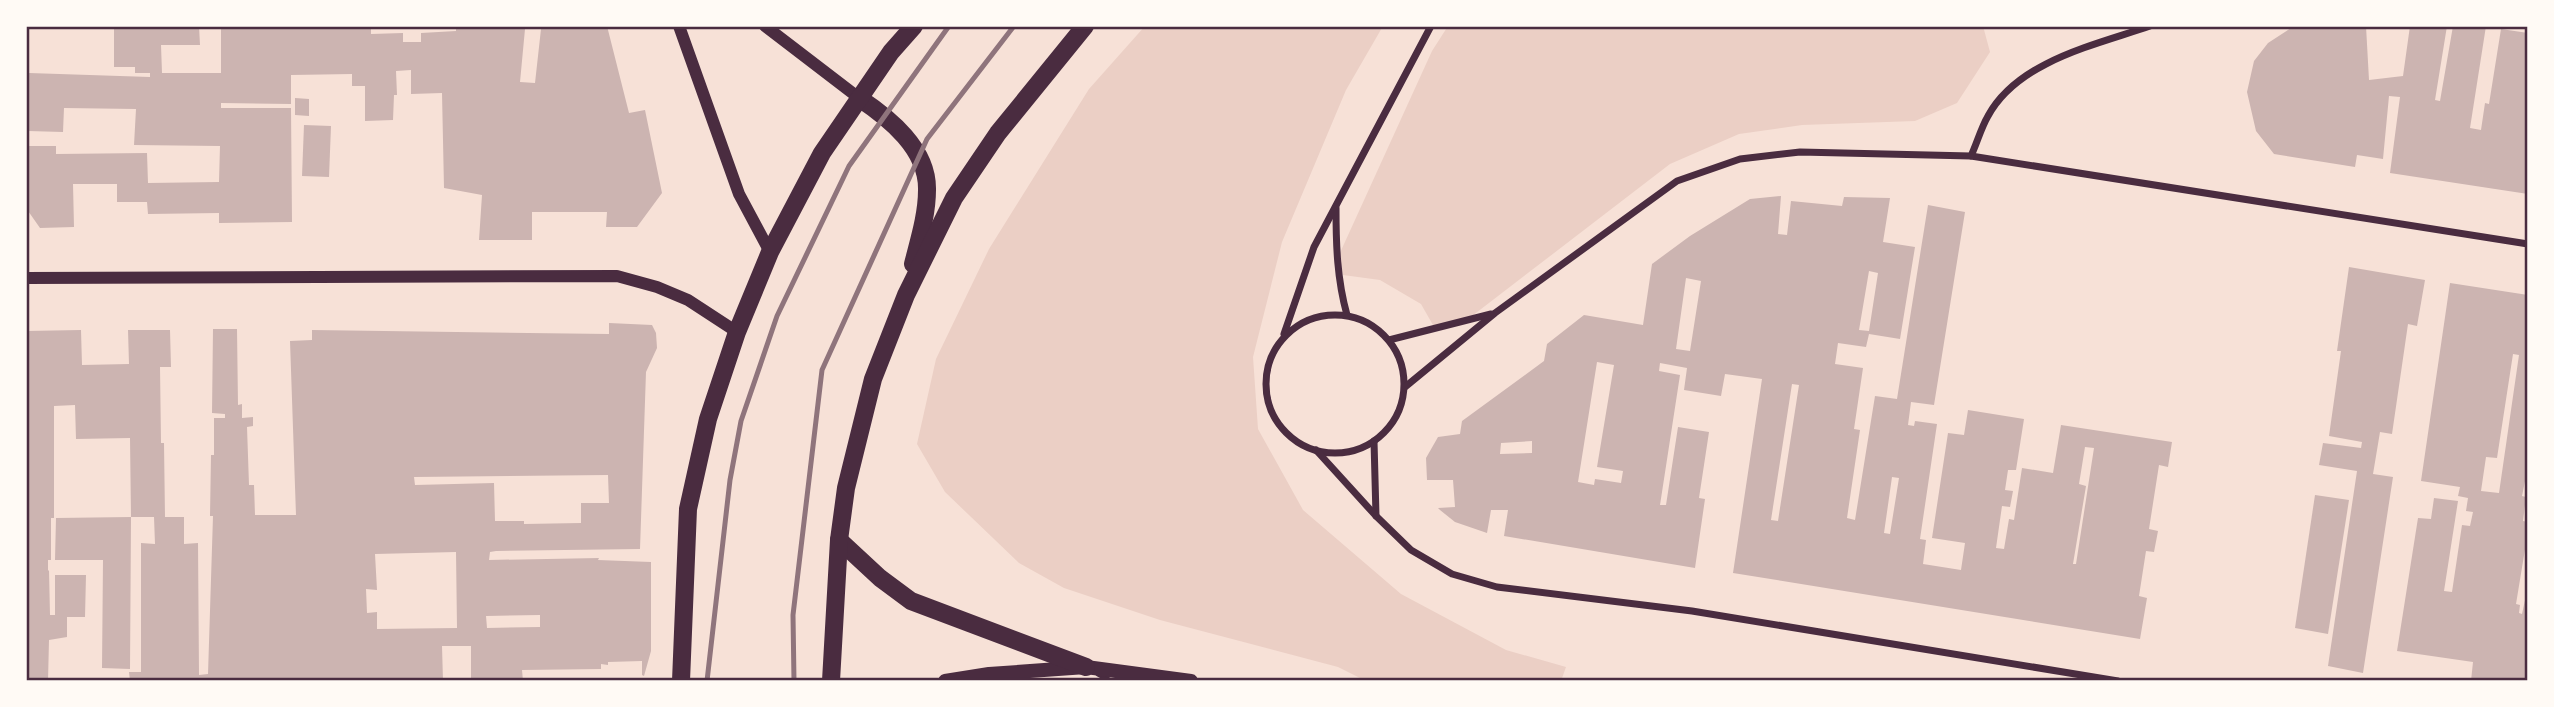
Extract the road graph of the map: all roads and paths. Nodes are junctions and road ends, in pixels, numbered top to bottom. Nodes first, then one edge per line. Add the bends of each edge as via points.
1 (678, 26) edge
2 (765, 26) edge
3 (914, 26) edge
4 (1085, 26) edge
5 (1431, 26) edge
6 (2150, 26) edge
7 (859, 98) junction
8 (1971, 156) junction
9 (1336, 204) junction
10 (2528, 244) edge
11 (770, 252) junction
12 (26, 278) edge
13 (906, 295) junction
14 (1495, 313) junction
15 (1347, 315) junction
16 (737, 332) junction
17 (1283, 337) junction
18 (1390, 340) junction
19 (1405, 387) junction
20 (1374, 441) junction
21 (1316, 450) junction
22 (1376, 516) junction
23 (839, 540) junction
24 (1086, 667) junction
25 (681, 681) edge
26 (831, 681) edge
27 (945, 681) edge
28 (1111, 681) edge
29 (1191, 681) edge
30 (2118, 681) edge

1 - 11 street via 739,194
2 - 7 street
3 - 7 main road
4 - 13 main road via 998,133 954,198
5 - 9 street
6 - 8 street via 2051,60 2010,89 1989,114
7 - 11 main road via 822,153
7 - 13 main road via 907,139 922,163 928,186
8 - 10 street
8 - 14 street via 1800,152 1740,159 1677,181
9 - 15 street via 1336,257
9 - 17 street via 1314,247
11 - 16 main road
12 - 16 street via 617,276 688,300
13 - 23 main road via 873,379 846,488
14 - 18 street
14 - 19 street
15 - 17 street via 1322,315 1298,324
15 - 18 street via 1370,324
16 - 25 main road via 708,419 688,509
17 - 21 street via 1267,373 1272,412 1282,429
18 - 19 street via 1402,363
19 - 20 street via 1390,427
20 - 21 street via 1336,453
20 - 22 street
21 - 22 street
22 - 30 street via 1411,550 1452,574 1497,587 1692,611
23 - 24 main road via 911,601
23 - 26 main road
24 - 27 main road
24 - 28 lane
24 - 29 main road

